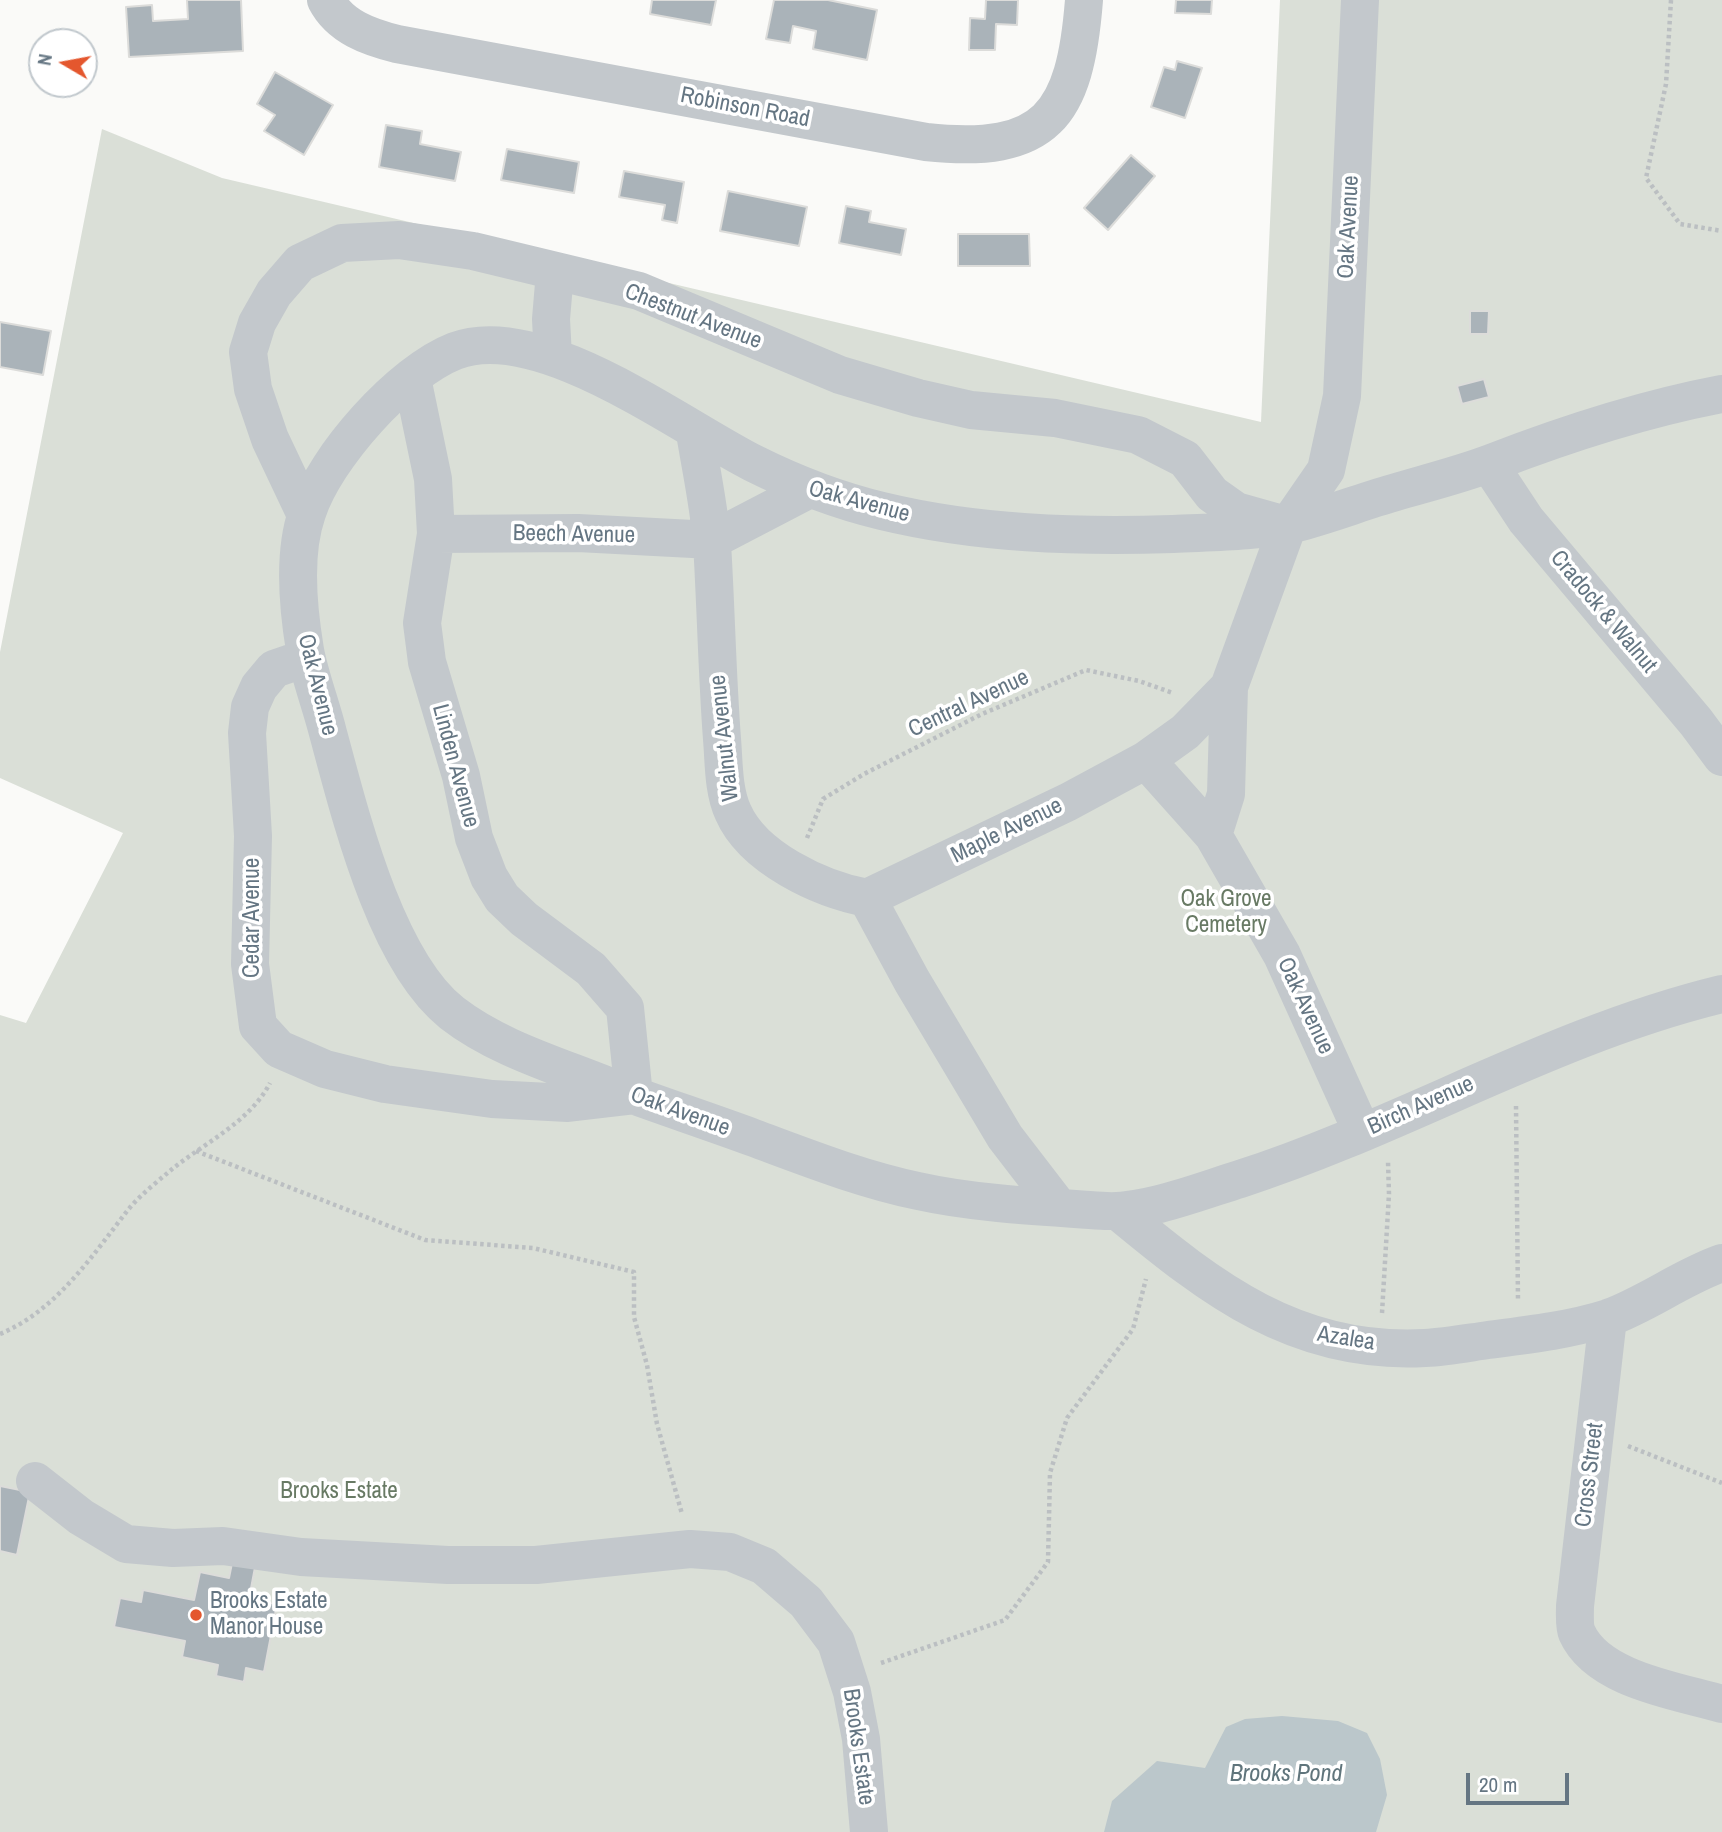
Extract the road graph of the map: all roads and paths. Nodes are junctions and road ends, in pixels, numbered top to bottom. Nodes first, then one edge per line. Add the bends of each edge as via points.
1 (327, 0) edge
2 (1084, 0) edge
3 (1360, 0) edge
4 (1671, 0) edge
5 (1722, 231) edge
6 (555, 272) junction
7 (553, 356) junction
8 (412, 378) junction
9 (1722, 394) edge
10 (695, 433) junction
11 (1489, 464) junction
12 (808, 490) junction
13 (306, 515) junction
14 (1288, 525) junction
15 (436, 534) junction
16 (712, 540) junction
17 (306, 658) junction
18 (1223, 693) junction
19 (1722, 757) edge
20 (1146, 760) junction
21 (1213, 835) junction
22 (804, 876) junction
23 (867, 898) junction
24 (1722, 994) edge
25 (279, 1049) junction
26 (1516, 1065) junction
27 (634, 1096) junction
28 (1373, 1127) junction
29 (196, 1151) junction
30 (1058, 1206) junction
31 (1119, 1212) junction
32 (1156, 1242) junction
33 (1722, 1263) edge
34 (1608, 1318) junction
35 (0, 1335) edge
36 (1518, 1336) junction
37 (1379, 1345) junction
38 (1595, 1433) junction
39 (35, 1480) dead end
40 (1722, 1483) edge
41 (690, 1549) junction
42 (846, 1673) junction
43 (1722, 1704) edge
44 (869, 1832) edge

1 - 2 street, Robinson Road via 349,26 397,44 926,142 975,146 1028,133 1055,113 1073,76
3 - 14 street, Oak Avenue via 1342,396 1326,470
4 - 5 path via 1666,84 1646,178 1681,224
6 - 7 street
6 - 13 street, Chestnut Avenue via 473,251 399,240 342,243 300,263 274,293 248,352 253,389 270,439
6 - 14 street, Chestnut Avenue via 639,291 827,370 918,398 971,411 1055,418 1138,435 1185,458 1212,494 1236,511
7 - 8 street, Oak Avenue via 513,345 478,345 448,353
7 - 10 street, Oak Avenue via 638,395
8 - 13 street, Oak Avenue via 365,420 342,449
8 - 15 street, Linden Avenue via 433,479
9 - 11 street, Oak Avenue via 1567,433
10 - 12 street, Oak Avenue
10 - 16 street, Walnut Avenue
11 - 14 street, Oak Avenue
11 - 19 street, Cradock & Walnut via 1526,520
12 - 14 street, Oak Avenue via 884,512 1035,534 1121,536
12 - 16 street
13 - 17 street, Oak Avenue via 300,561
14 - 18 street, Oak Avenue
15 - 16 street, Beech Avenue via 578,533
15 - 27 street, Linden Avenue via 422,623 427,662 474,838 502,898 591,969 625,1008
16 - 22 street, Walnut Avenue via 716,666 732,812 750,836
17 - 25 street, Cedar Avenue via 274,669 259,687 250,707 247,733 253,836 250,964 258,1026
17 - 27 street, Oak Avenue via 358,839 404,951 428,989 455,1015 515,1049
18 - 20 street, Maple Avenue via 1185,732
18 - 21 street, Oak Avenue via 1226,794
18 - 22 path, Central Avenue via 1174,693 1086,670 1014,701 864,774 823,799 803,846
20 - 21 street
20 - 23 street, Maple Avenue
21 - 28 street, Oak Avenue
22 - 23 street, Walnut Avenue via 837,892
23 - 30 street via 1005,1137
24 - 26 street, Birch Avenue via 1575,1040
25 - 27 street, Cedar Avenue via 325,1069 385,1084 492,1099 568,1103
25 - 29 path via 263,1097
26 - 28 street, Birch Avenue
26 - 36 path
27 - 30 street, Oak Avenue via 862,1178 930,1194
28 - 31 street, Birch Avenue via 1273,1168
28 - 37 path via 1389,1194
29 - 35 path via 130,1208 77,1278 21,1325
29 - 41 path via 425,1240 533,1248 634,1272 634,1317
30 - 31 street, Oak Avenue
31 - 32 street, Azalea
32 - 37 street, Azalea via 1193,1273 1257,1313 1316,1336
32 - 42 path via 1133,1329 1067,1418 1050,1474 1048,1562 1041,1572 1006,1620
33 - 34 street, Azalea
34 - 36 street, Azalea
34 - 38 street, Cross Street
36 - 37 street, Azalea via 1424,1349
38 - 40 path
38 - 43 street, Cross Street via 1576,1632 1592,1655 1620,1674
39 - 41 street, Brooks Estate via 81,1517 126,1544 223,1546 301,1557 448,1565 536,1566
41 - 42 street, Brooks Estate via 730,1552 764,1566 806,1602 836,1642
42 - 44 street, Brooks Estate via 861,1739

